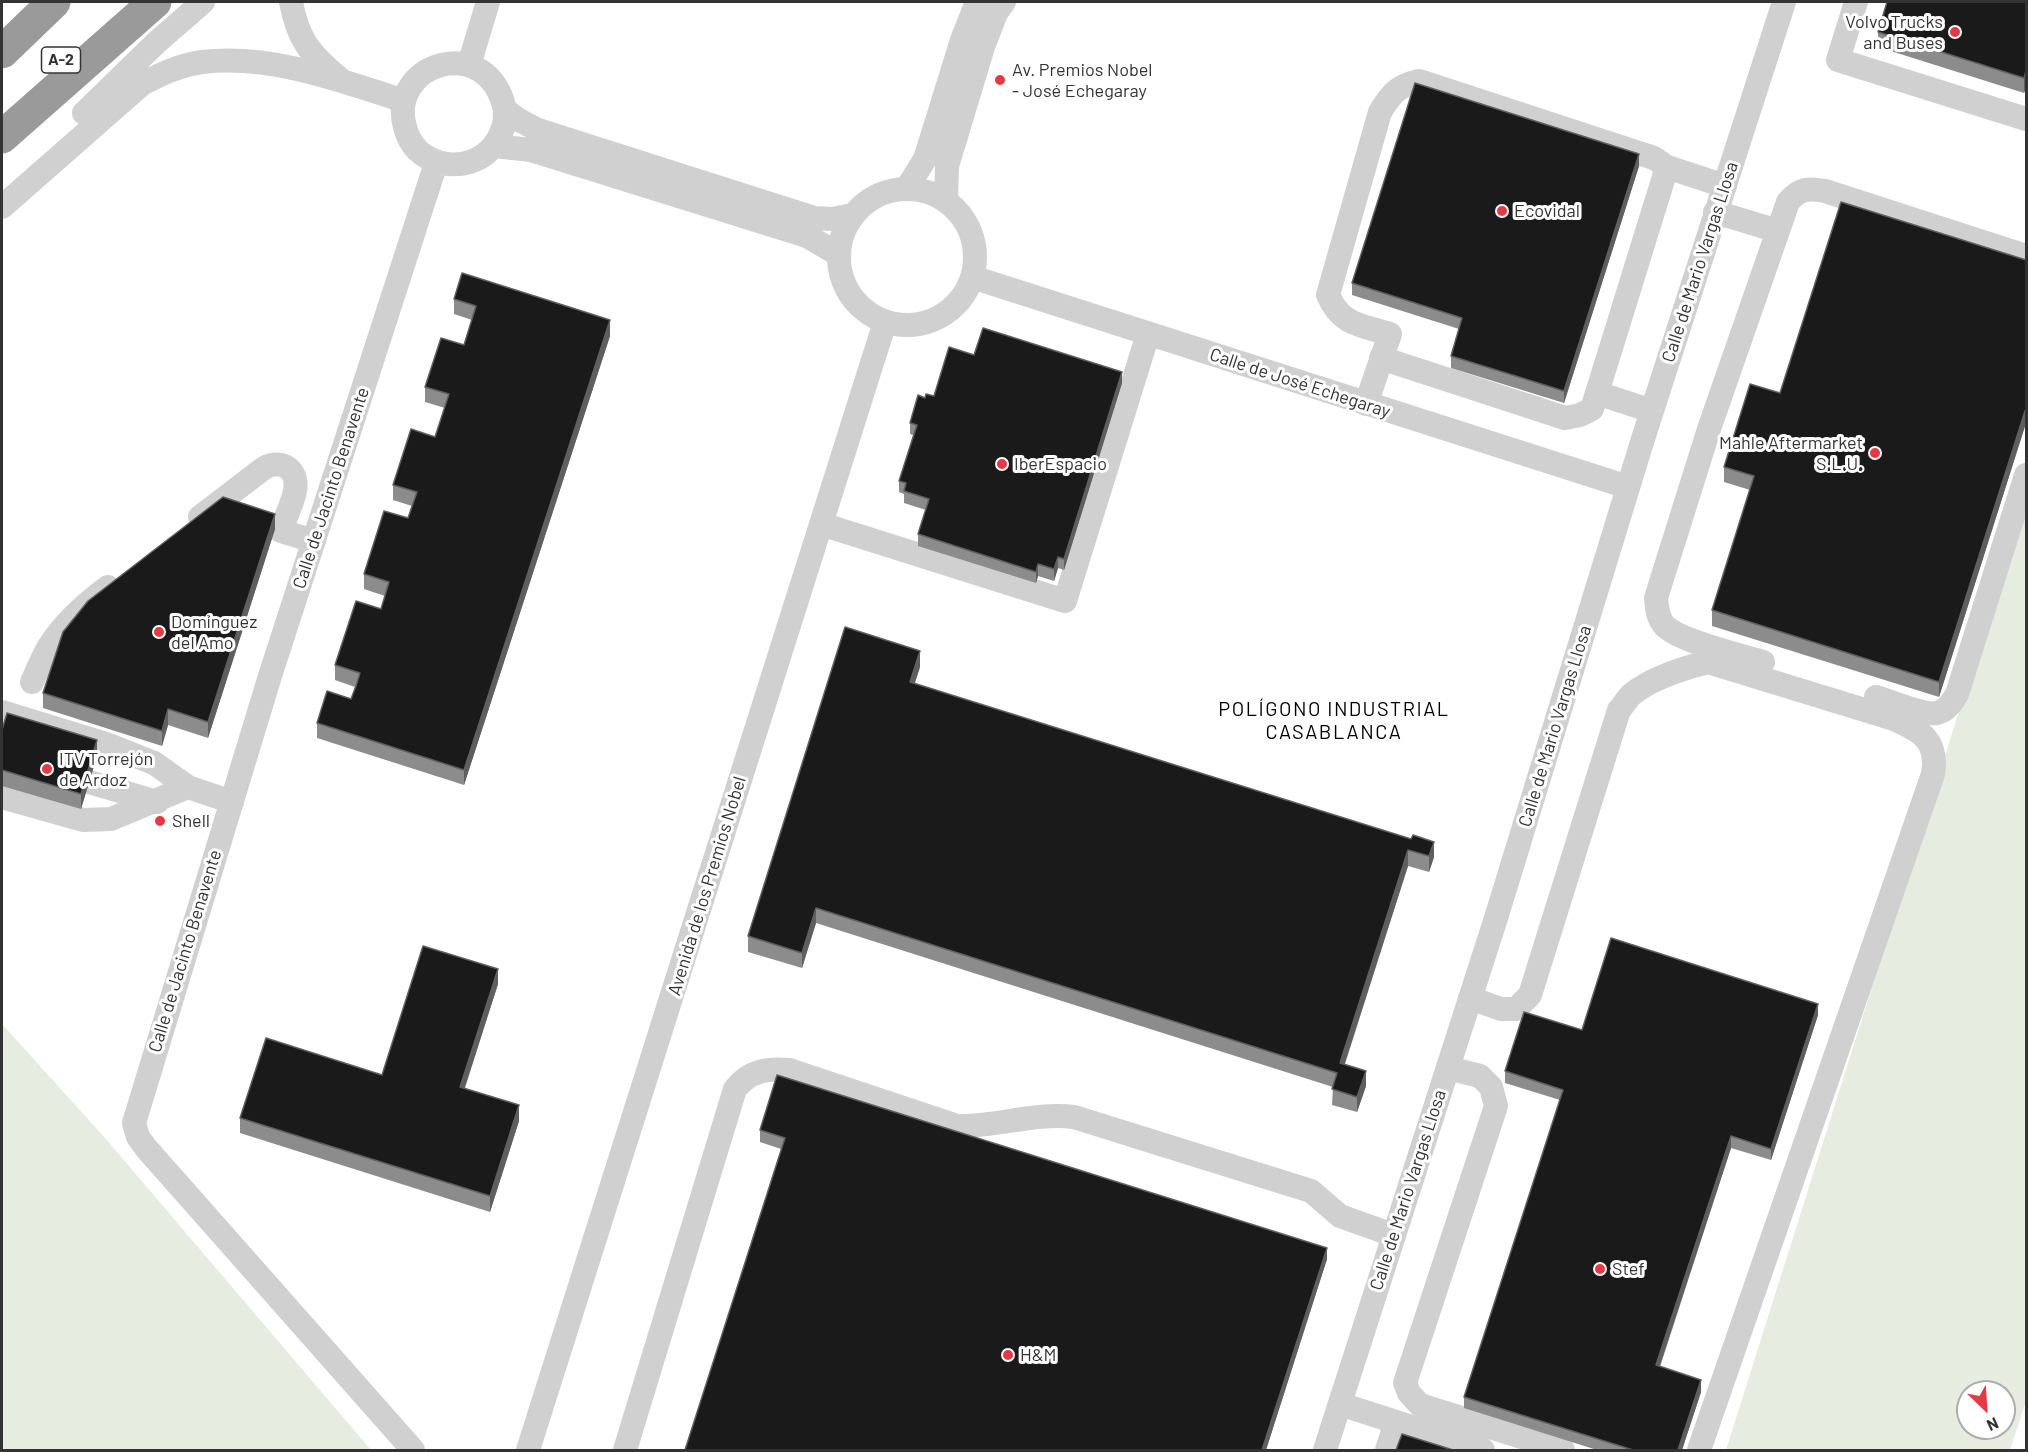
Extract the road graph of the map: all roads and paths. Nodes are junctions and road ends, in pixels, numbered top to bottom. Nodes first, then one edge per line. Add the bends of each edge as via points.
1 (35, 2) edge
2 (54, 2) edge
3 (121, 2) edge
4 (155, 2) edge
5 (203, 2) edge
6 (291, 2) edge
7 (488, 2) edge
8 (977, 2) edge
9 (1004, 2) edge
10 (1784, 2) edge
11 (1856, 2) edge
12 (2, 36) edge
13 (2, 52) edge
14 (469, 65) junction
15 (341, 81) junction
16 (404, 101) junction
17 (506, 110) junction
18 (2, 118) edge
19 (2026, 119) edge
20 (2, 136) edge
21 (495, 146) junction
22 (436, 163) junction
23 (1667, 167) junction
24 (1725, 186) junction
25 (907, 188) junction
26 (2, 195) edge
27 (946, 200) junction
28 (2, 207) edge
29 (1715, 212) junction
30 (852, 215) junction
31 (1778, 231) junction
32 (838, 254) junction
33 (2026, 256) edge
34 (972, 278) junction
35 (885, 322) junction
36 (1148, 334) junction
37 (1382, 358) junction
38 (1597, 393) junction
39 (1366, 404) junction
40 (1652, 411) junction
41 (2026, 475) edge
42 (1628, 487) junction
43 (821, 524) junction
44 (181, 531) edge
45 (314, 541) junction
46 (126, 573) edge
47 (32, 682) dead end
48 (2, 712) edge
49 (89, 782) edge
50 (188, 788) junction
51 (2, 797) edge
52 (157, 802) junction
53 (231, 802) junction
54 (1470, 998) junction
55 (1448, 1068) junction
56 (1393, 1235) junction
57 (1340, 1404) junction
58 (1396, 1422) junction
59 (413, 1450) edge
60 (528, 1450) edge
61 (625, 1450) edge
62 (1325, 1450) edge
63 (1387, 1450) edge
64 (1483, 1450) edge
65 (1563, 1450) edge
66 (1699, 1450) edge

1 - 12 highway
2 - 13 highway, A-2
3 - 18 highway, A-2
4 - 20 highway
5 - 26 street via 157,42
6 - 15 street via 304,44
7 - 14 street
8 - 25 street via 925,159
9 - 27 street via 983,46 947,166
10 - 24 street, Calle de Mario Vargas Llosa
11 - 19 street via 1838,60
14 - 16 street via 446,63 428,70 411,85
14 - 17 street via 495,83
15 - 16 street
15 - 28 street via 241,60 200,62 168,71 142,84
16 - 22 street via 407,137 418,152
17 - 21 street via 504,128
17 - 30 street via 538,130 814,218
21 - 22 street via 470,163
21 - 32 street via 531,150 796,233
22 - 45 street, Calle de Jacinto Benavente
23 - 24 street
23 - 37 street via 1654,158 1419,81 1391,94 1380,112 1328,294 1343,318 1390,334
23 - 38 street
24 - 29 street, Calle de Mario Vargas Llosa
25 - 27 street
25 - 30 street via 872,198
27 - 34 street via 972,233 976,255
29 - 31 street
29 - 40 street, Calle de Mario Vargas Llosa
30 - 32 street
31 - 33 street via 1788,202 1808,188
31 - 41 street via 1709,429 1656,598 1657,612 1664,625 1709,645 1938,713 1957,694
32 - 35 street via 842,278 853,298
34 - 35 street via 964,295 947,312 927,322
34 - 36 street, Calle de José Echegaray
35 - 43 street, Avenida de los Premios Nobel
36 - 39 street, Calle de José Echegaray
36 - 43 street via 1065,601
37 - 38 street via 1565,418 1592,409
37 - 39 street
38 - 40 street
39 - 42 street, Calle de José Echegaray
40 - 42 street, Calle de Mario Vargas Llosa
42 - 54 street, Calle de Mario Vargas Llosa
43 - 60 street, Avenida de los Premios Nobel
44 - 45 street via 274,462 290,469 296,489 281,531
45 - 53 street, Calle de Jacinto Benavente
46 - 47 street via 68,622 49,647
48 - 50 street via 154,763
49 - 52 street
50 - 52 street
50 - 53 street
51 - 52 street via 83,820 111,819
53 - 59 street, Calle de Jacinto Benavente via 134,1123 146,1148
54 - 55 street, Calle de Mario Vargas Llosa
54 - 66 street via 1516,1009 1530,994 1619,710 1632,695 1658,680 1708,663 1894,719 1915,728 1928,741 1935,758 1933,774
55 - 56 street, Calle de Mario Vargas Llosa
55 - 65 street via 1480,1076 1491,1088 1496,1106 1405,1383 1420,1405
56 - 57 street, Calle de Mario Vargas Llosa
56 - 61 street via 1340,1216 1311,1191 1074,1117 1054,1114 957,1126 789,1070 772,1068 754,1073 742,1079 735,1089
57 - 58 street
57 - 62 street, Calle de Mario Vargas Llosa
58 - 63 street
58 - 64 street

